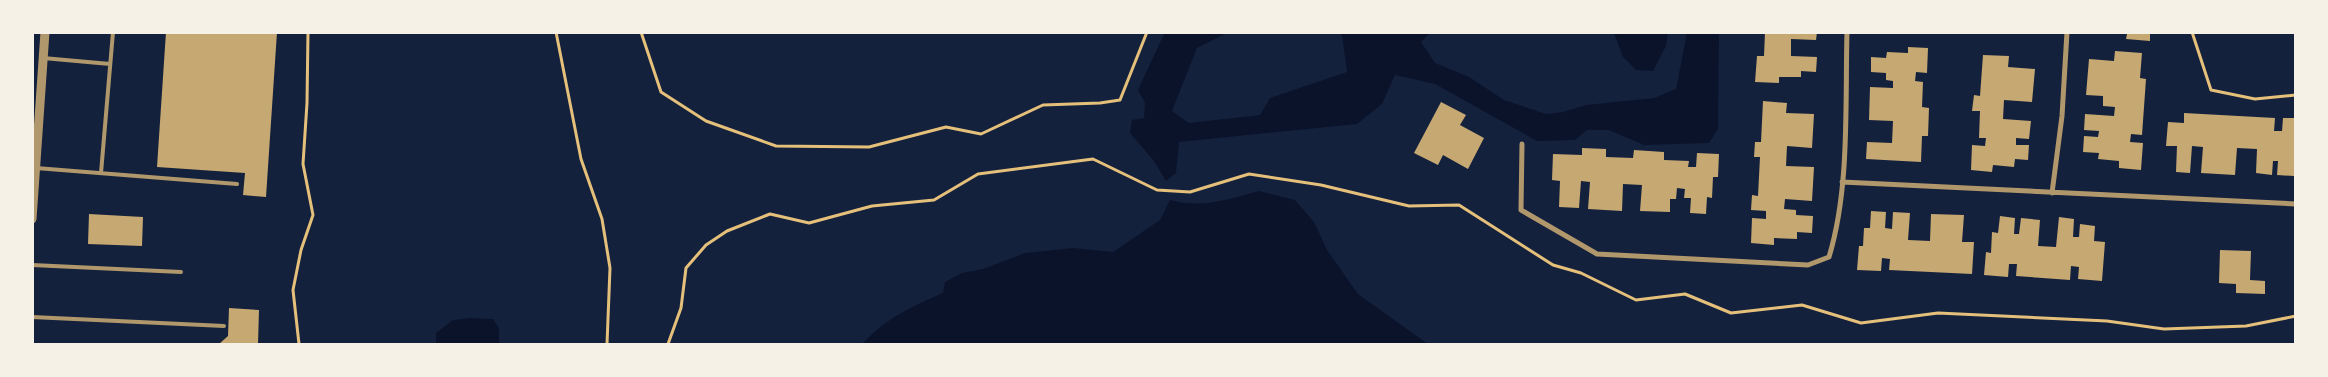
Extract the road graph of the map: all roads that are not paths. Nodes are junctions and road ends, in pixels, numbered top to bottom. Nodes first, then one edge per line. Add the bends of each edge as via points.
1 (45, 32) edge
2 (113, 32) edge
3 (1847, 32) edge
4 (2067, 32) edge
5 (43, 58) junction
6 (110, 64) junction
7 (1522, 144) dead end
8 (36, 168) junction
9 (100, 173) junction
10 (1842, 182) junction
11 (237, 184) dead end
12 (2052, 193) junction
13 (2296, 204) edge
14 (32, 220) edge
15 (32, 265) edge
16 (181, 272) dead end
17 (32, 317) edge
18 (224, 326) dead end

1 - 5 street
2 - 6 lane
3 - 10 street
4 - 12 street via 2062,116
5 - 6 lane
5 - 8 street
6 - 9 lane
7 - 10 street via 1521,210 1597,254 1808,265 1829,258 1836,234
8 - 9 lane
8 - 14 street
9 - 11 lane
10 - 12 street
12 - 13 street
15 - 16 lane
17 - 18 lane

